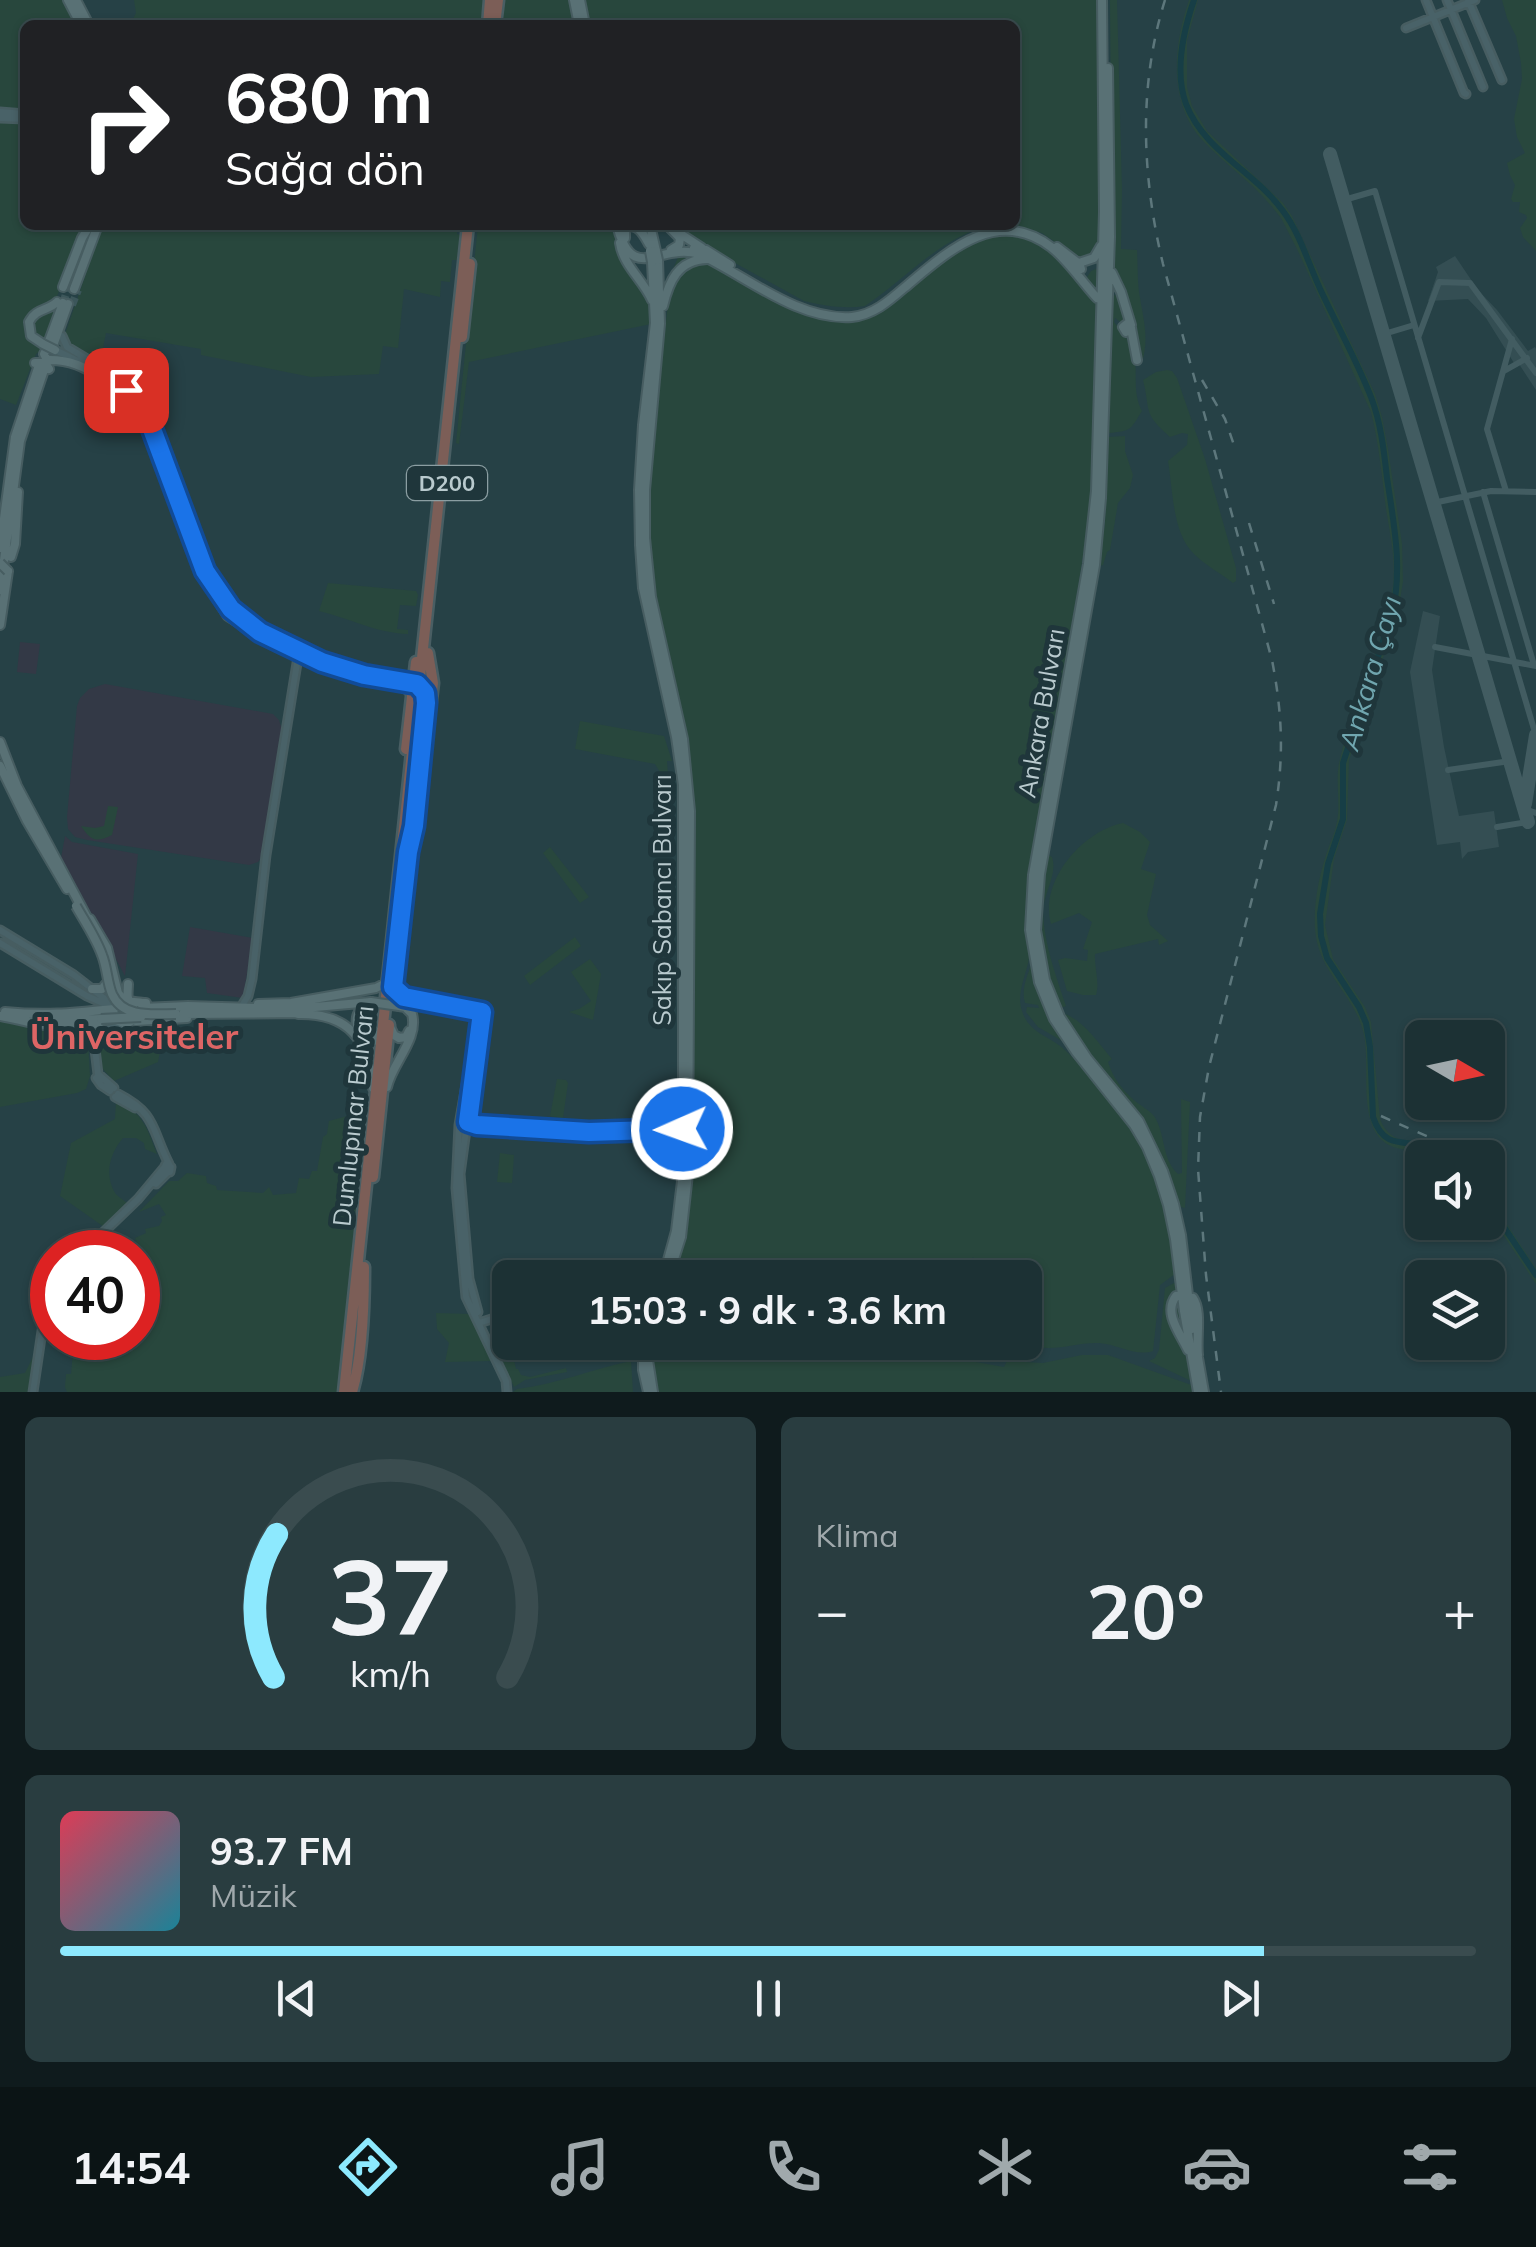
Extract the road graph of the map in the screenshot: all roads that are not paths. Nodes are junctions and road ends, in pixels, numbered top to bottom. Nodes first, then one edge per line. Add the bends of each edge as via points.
1 (1104, 0) edge
2 (1426, 0) edge
3 (1447, 0) edge
4 (1471, 1) edge
5 (1451, 10) junction
6 (1433, 17) junction
7 (1406, 28) dead end
8 (1502, 80) dead end
9 (1484, 87) dead end
10 (1466, 94) dead end
11 (1104, 212) junction
12 (90, 230) edge
13 (95, 230) edge
14 (470, 230) edge
15 (470, 230) edge
16 (619, 230) edge
17 (620, 230) edge
18 (620, 230) edge
19 (624, 230) edge
20 (641, 230) edge
21 (648, 230) edge
22 (654, 230) edge
23 (673, 230) edge
24 (676, 230) edge
25 (983, 230) edge
26 (1018, 230) edge
27 (1110, 237) junction
28 (627, 248) junction
29 (706, 250) junction
30 (655, 254) junction
31 (634, 256) junction
32 (712, 260) junction
33 (1078, 268) junction
34 (1099, 297) junction
35 (65, 303) junction
36 (658, 312) junction
37 (1112, 317) junction
38 (1126, 328) junction
39 (62, 336) joint
40 (47, 355) junction
41 (1137, 360) dead end
42 (96, 366) junction
43 (145, 427) joint
44 (14, 467) junction
45 (5, 512) junction
46 (0, 523) edge
47 (0, 548) edge
48 (11, 557) dead end
49 (432, 561) junction
50 (0, 563) edge
51 (0, 590) edge
52 (230, 614) junction
53 (0, 624) edge
54 (299, 654) junction
55 (424, 655) junction
56 (344, 670) junction
57 (407, 679) junction
58 (0, 742) edge
59 (0, 766) edge
60 (0, 779) edge
61 (413, 787) junction
62 (277, 788) junction
63 (416, 810) junction
64 (404, 820) junction
65 (27, 822) junction
66 (408, 852) junction
67 (53, 865) junction
68 (266, 865) junction
69 (73, 890) junction
70 (0, 930) edge
71 (0, 942) edge
72 (107, 948) junction
73 (109, 982) junction
74 (128, 984) junction
75 (92, 989) junction
76 (393, 997) junction
77 (120, 998) junction
78 (95, 1000) junction
79 (371, 1004) junction
80 (224, 1006) junction
81 (246, 1007) junction
82 (292, 1009) junction
83 (2, 1013) edge
84 (99, 1014) junction
85 (127, 1014) junction
86 (179, 1014) junction
87 (266, 1014) junction
88 (386, 1021) junction
89 (67, 1027) junction
90 (92, 1044) junction
91 (376, 1122) junction
92 (463, 1124) junction
93 (682, 1129) junction
94 (370, 1182) junction
95 (107, 1230) edge
96 (668, 1260) edge
97 (673, 1260) edge
98 (1176, 1296) dead end
99 (1193, 1298) dead end
100 (492, 1321) edge
101 (481, 1324) junction
102 (37, 1360) edge
103 (648, 1360) edge
104 (1196, 1362) junction
105 (35, 1392) edge
106 (349, 1392) edge
107 (509, 1392) edge
108 (651, 1392) edge
109 (1201, 1392) edge

1 - 11 main road, Ankara Bulvarı
1 - 27 main road, Ankara Bulvarı
2 - 6 street
3 - 5 street
4 - 5 street
4 - 8 street
5 - 6 street
5 - 9 street
6 - 7 street
6 - 10 street
11 - 33 main road via 1098,254
11 - 34 main road, Ankara Bulvarı
12 - 13 main road via 82,238 71,288 94,248
14 - 49 highway, Dumlupınar Bulvarı / D200 via 456,305
15 - 55 highway, Dumlupınar Bulvarı / D200
16 - 36 main road via 622,254
17 - 28 main road
18 - 31 main road
19 - 28 main road
20 - 30 main road
21 - 30 main road, Sakıp Sabancı Bulvarı
22 - 30 main road
23 - 30 main road via 680,243
24 - 29 main road
25 - 29 main road via 860,312 796,302
26 - 33 main road via 1039,235
27 - 37 main road, Ankara Bulvarı
27 - 38 main road
28 - 30 main road via 640,256
29 - 30 main road
30 - 31 main road
30 - 31 main road via 647,281 630,262
30 - 32 main road via 687,250
30 - 36 main road, Sakıp Sabancı Bulvarı
32 - 33 main road via 798,308 834,317 869,313 985,233 1032,236
32 - 36 main road via 696,260 672,278
33 - 34 main road
33 - 34 main road via 1098,266
34 - 104 main road, Ankara Bulvarı via 1098,444 1088,564 1033,875 1030,930 1054,1020 1134,1125 1158,1176
35 - 39 main road
35 - 40 main road
35 - 40 main road via 35,313 29,322
36 - 93 main road, Sakıp Sabancı Bulvarı via 640,474 640,545 682,785
36 - 97 main road, Sakıp Sabancı Bulvarı via 645,538 690,811 688,1174
37 - 38 main road
37 - 38 main road via 1117,290
37 - 104 main road, Ankara Bulvarı via 1094,565 1036,930 1060,1017 1139,1121 1164,1171 1181,1236
38 - 41 main road
39 - 42 street
40 - 42 street
40 - 43 main road via 96,376
40 - 44 main road
40 - 44 main road via 20,420
42 - 52 street via 144,413 205,571
43 - 52 street via 197,567
44 - 45 main road
44 - 48 main road
44 - 51 main road
45 - 46 main road
45 - 47 main road
49 - 55 highway, Dumlupınar Bulvarı
49 - 61 highway, Dumlupınar Bulvarı / D200
50 - 53 main road, bridge via 8,572
52 - 54 street
54 - 56 street
54 - 57 street via 342,674
54 - 62 street
55 - 57 highway
55 - 61 highway, Dumlupınar Bulvarı via 408,764
55 - 63 highway, Dumlupınar Bulvarı via 432,686
55 - 66 highway, Dumlupınar Bulvarı / D200
56 - 57 street
56 - 57 street, bridge
57 - 61 highway, bridge via 426,699
57 - 64 highway
58 - 69 main road via 16,786
59 - 65 main road
60 - 65 main road
61 - 63 highway
61 - 64 highway, Dumlupınar Bulvarı / D200
62 - 68 street
62 - 68 street
63 - 66 highway, Dumlupınar Bulvarı
64 - 76 highway, Dumlupınar Bulvarı via 388,973
65 - 67 main road
66 - 76 highway, Dumlupınar Bulvarı / D200
67 - 73 main road
67 - 86 main road, bridge via 100,950 117,1002 136,1014
68 - 81 street
69 - 72 main road
69 - 73 main road via 100,942
70 - 75 street
71 - 78 street
72 - 74 main road
72 - 77 main road
73 - 75 main road
73 - 77 main road
74 - 77 main road
74 - 85 main road via 134,997
75 - 85 street
76 - 79 main road, bridge
76 - 82 main road
76 - 88 highway, Dumlupınar Bulvarı
76 - 88 main road via 408,1015 410,1030 398,1038
76 - 91 main road via 412,1014 414,1028
76 - 92 street via 482,1012
77 - 85 main road
77 - 85 main road via 135,1010
78 - 84 main road
78 - 85 street
79 - 82 main road
79 - 88 main road via 356,1020 364,1040 377,1039
80 - 81 main road
80 - 82 main road
80 - 85 main road via 189,1002
81 - 82 main road
81 - 85 main road via 228,1016
81 - 86 main road
81 - 87 main road
82 - 87 main road
82 - 91 main road via 326,1015 355,1034 370,1070
83 - 84 main road via 45,1021
83 - 89 main road
84 - 85 main road
84 - 86 main road, bridge
85 - 87 main road
85 - 89 main road
85 - 90 street via 93,1032
88 - 91 highway, Dumlupınar Bulvarı
89 - 90 main road via 86,1032
90 - 95 street via 94,1074 146,1112 166,1168
91 - 94 highway, Dumlupınar Bulvarı
92 - 93 street via 589,1132
92 - 101 street via 456,1188 465,1288
93 - 96 main road, Sakıp Sabancı Bulvarı via 680,1208
94 - 106 highway, Dumlupınar Bulvarı
94 - 106 highway, Dumlupınar Bulvarı via 364,1304
98 - 104 main road via 1170,1313
99 - 104 main road
100 - 101 street
101 - 107 street
102 - 105 street
103 - 108 main road
104 - 109 main road, Ankara Bulvarı

